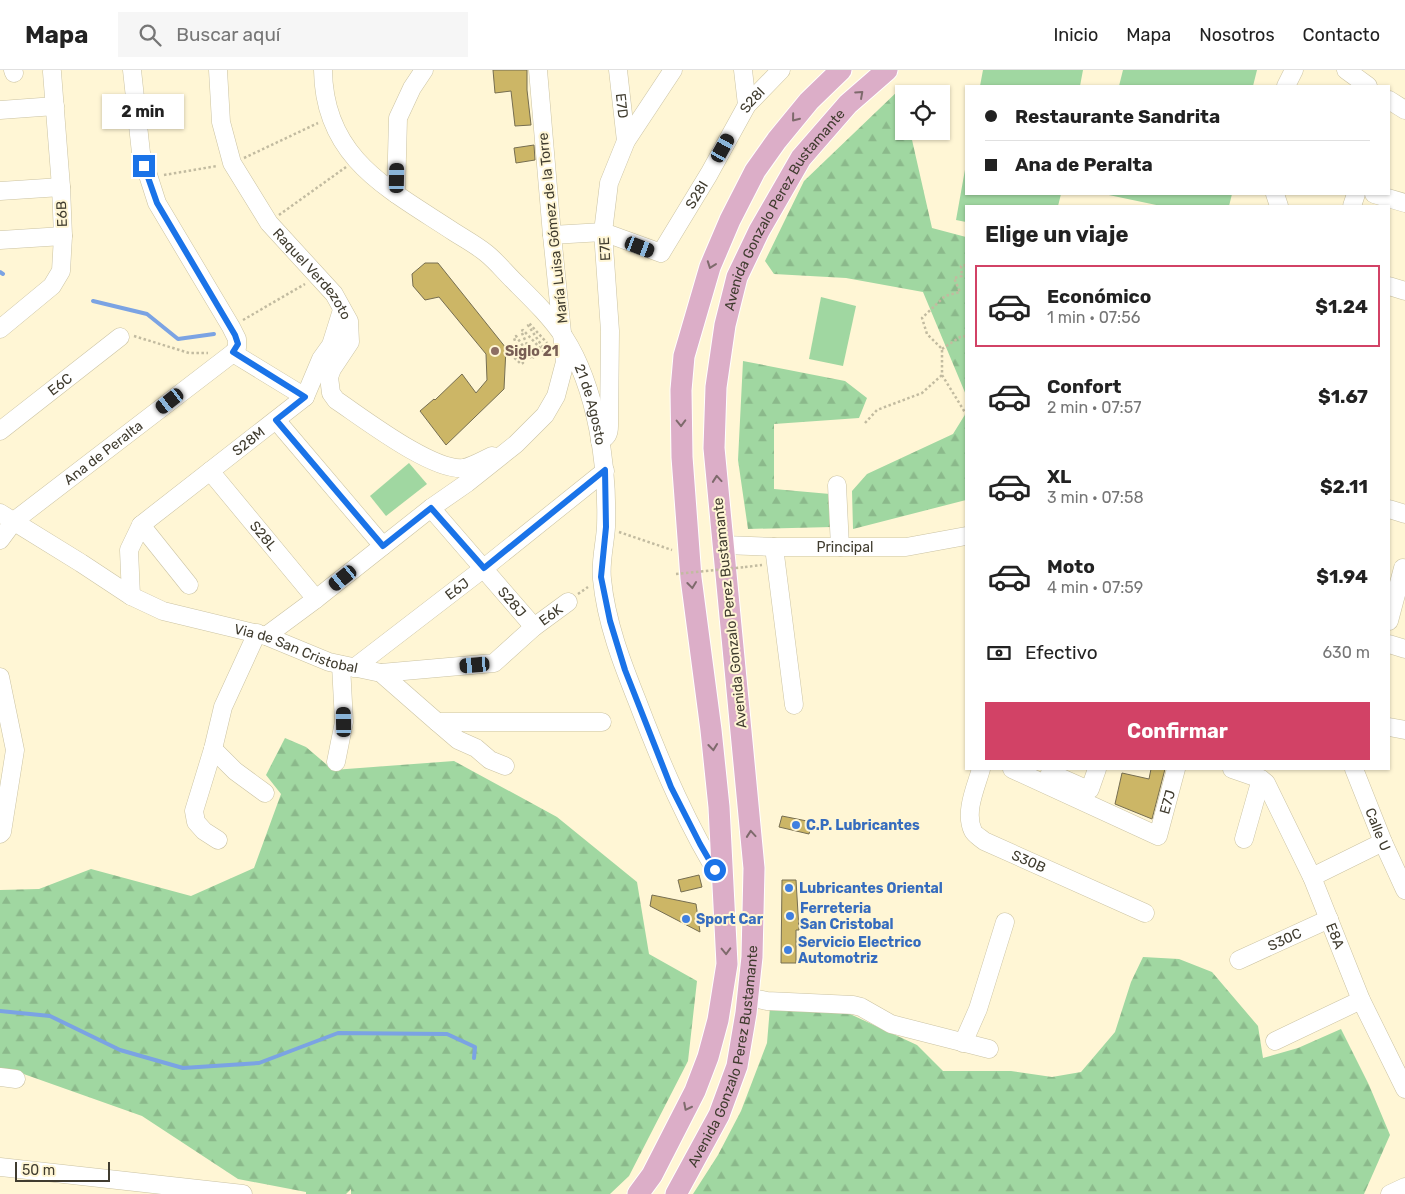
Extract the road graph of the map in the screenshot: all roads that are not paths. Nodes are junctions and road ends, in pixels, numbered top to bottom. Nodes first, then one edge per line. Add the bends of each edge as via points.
1 (132, 70) edge
2 (218, 70) edge
3 (323, 70) edge
4 (424, 70) edge
5 (538, 70) edge
6 (618, 70) edge
7 (672, 70) edge
8 (743, 70) edge
9 (781, 70) edge
10 (841, 70) edge
11 (887, 70) edge
12 (1294, 70) edge
13 (1346, 70) edge
14 (52, 72) dead end
15 (1286, 85) edge
16 (1367, 85) edge
17 (1390, 101) edge
18 (747, 105) junction
19 (55, 106) junction
20 (0, 110) edge
21 (1405, 110) edge
22 (731, 134) joint
23 (626, 141) junction
24 (61, 187) junction
25 (0, 191) edge
26 (396, 194) junction
27 (1377, 195) edge
28 (1405, 203) edge
29 (603, 232) junction
30 (552, 235) junction
31 (63, 236) junction
32 (0, 240) edge
33 (1390, 286) edge
34 (1405, 291) edge
35 (342, 310) junction
36 (0, 329) edge
37 (120, 337) road end
38 (564, 337) junction
39 (233, 352) junction
40 (305, 397) junction
41 (276, 420) junction
42 (0, 431) edge
43 (600, 441) junction
44 (516, 444) junction
45 (605, 470) junction
46 (210, 471) junction
47 (838, 485) dead end
48 (431, 508) junction
49 (1390, 509) edge
50 (1405, 514) edge
51 (7, 517) edge
52 (141, 525) junction
53 (965, 536) edge
54 (0, 540) edge
55 (724, 545) junction
56 (383, 546) junction
57 (774, 547) junction
58 (840, 547) junction
59 (484, 568) junction
60 (1404, 568) dead end
61 (189, 585) dead end
62 (131, 596) junction
63 (316, 599) junction
64 (568, 602) road end
65 (1390, 617) edge
66 (534, 627) junction
67 (262, 634) junction
68 (1390, 644) edge
69 (1405, 649) edge
70 (347, 666) junction
71 (381, 673) junction
72 (0, 677) edge
73 (794, 705) dead end
74 (437, 722) junction
75 (602, 722) dead end
76 (1390, 727) edge
77 (1405, 730) edge
78 (7, 745) edge
79 (213, 749) junction
80 (336, 762) dead end
81 (505, 766) dead end
82 (981, 770) edge
83 (1014, 770) edge
84 (1042, 770) edge
85 (1097, 770) edge
86 (1176, 770) edge
87 (1235, 770) edge
88 (1354, 770) edge
89 (1263, 781) junction
90 (265, 793) dead end
91 (1, 832) edge
92 (1244, 839) dead end
93 (218, 840) dead end
94 (1384, 842) junction
95 (1312, 877) junction
96 (724, 884) junction
97 (1405, 890) edge
98 (1145, 913) dead end
99 (1329, 919) junction
100 (1005, 922) dead end
101 (1240, 960) dead end
102 (748, 997) junction
103 (1361, 1000) junction
104 (1275, 1041) dead end
105 (963, 1042) junction
106 (989, 1049) dead end
107 (1400, 1068) edge
108 (1405, 1089) edge
109 (0, 1167) edge
110 (1405, 1187) edge
111 (243, 1194) edge
112 (638, 1194) edge
113 (676, 1194) edge
114 (1390, 1194) edge

1 - 39 street via 141,153 157,203 231,327 238,344
2 - 35 street, Raquel Verdezoto via 221,122 232,163 269,223 334,294
3 - 26 street, 21 de Agosto via 325,98 336,132 355,160
4 - 26 street via 398,118
5 - 30 street, María Luisa Gómez de la Torre
6 - 23 street, E7D
7 - 23 street, E7E
8 - 18 street
9 - 18 street, S28l
10 -> 96 main road, Avenida Gonzalo Perez Bustamante via 809,101 755,171 710,267 684,356 681,390 684,494 717,787
55 -> 11 main road, Avenida Gonzalo Perez Bustamante via 714,448 716,387 725,325 737,276 801,158 848,104
12 - 15 street
13 - 16 street
14 - 19 street, E6B
17 - 21 street
18 - 22 street, S28l
19 - 20 street
19 - 24 street, E6B
22 - 29 street, S28I via 661,253
23 - 29 street, E7E via 609,182
24 - 25 street
24 - 31 street, E6B
26 - 38 street, 21 de Agosto via 485,253 543,310
27 - 28 street
29 - 30 street
29 - 43 street, E7E via 610,332 609,433
30 - 38 street, María Luisa Gómez de la Torre
31 - 32 street
31 - 36 street, E6B via 61,271 52,286
33 - 34 street
35 - 40 street, S28M via 331,345
35 - 44 street, Raquel Verdezoto via 349,321 350,342 329,377 331,394 336,400 416,453 452,468 476,464
37 - 42 street, E6C
38 - 43 street, 21 de Agosto via 588,387
38 - 44 street, María Luisa Gómez de la Torre via 566,362 556,396 545,415
39 - 40 street
39 - 51 street, Ana de Peralta
40 - 41 street, S28M
41 - 46 street, S28M
41 - 56 street
43 - 45 street, 21 de Agosto
44 - 48 street, María Luisa Gómez de la Torre
45 - 59 street, E6J
45 - 96 street, 21 de Agosto via 606,527 601,577 610,621 648,731 686,817
46 - 52 street, S28M
46 - 63 street, S28L
47 - 58 street
48 - 56 street, María Luisa Gómez de la Torre
48 - 59 street, S28J
49 - 50 street
51 - 54 street, Ana de Peralta
51 - 62 street, Via de San Cristobal
52 - 61 street
52 - 62 street, S28M via 129,550
53 - 58 street, Principal via 906,546
55 - 57 street, Principal
102 -> 55 main road, Avenida Gonzalo Perez Bustamante via 754,868
56 - 63 street, María Luisa Gómez de la Torre
57 - 58 street, Principal
57 - 73 street
59 - 66 street, S28J
59 - 70 street, E6J
60 - 65 street
62 - 67 street, Via de San Cristobal via 163,611
63 - 67 street, María Luisa Gómez de la Torre
64 - 66 street, E6K
66 - 71 street, E6K via 494,663
67 - 70 street, Via de San Cristobal via 329,662
67 - 79 street via 240,666 223,707
68 - 69 street
70 - 71 street, Via de San Cristobal
70 - 80 street via 344,722
71 - 74 street
72 - 78 street
74 - 75 street
74 - 81 street via 458,740
76 - 77 street
78 - 91 street
79 - 90 street via 235,772
79 - 93 street via 194,811 196,822
82 - 98 street, S30B via 971,801 969,819 973,832 984,841
83 - 86 street, E7J via 1158,836
84 - 85 street via 1090,789
87 - 89 street
88 - 94 street, Calle U
89 - 92 street
89 - 95 street, E8A
94 - 95 street
94 - 97 street, Calle U
95 - 99 street, E8A
96 -> 112 main road, Avenida Gonzalo Perez Bustamante via 727,964 708,1057 695,1091 661,1158
99 - 101 street, S30C
99 - 103 street, E8A
100 - 105 street via 978,1009
102 - 105 street via 853,1005 891,1024
102 - 113 main road, Avenida Gonzalo Perez Bustamante via 737,1066 719,1115
103 - 104 street
103 - 107 street, E8A
105 - 106 street
107 - 108 street, E8A
109 - 111 street
110 - 114 street

